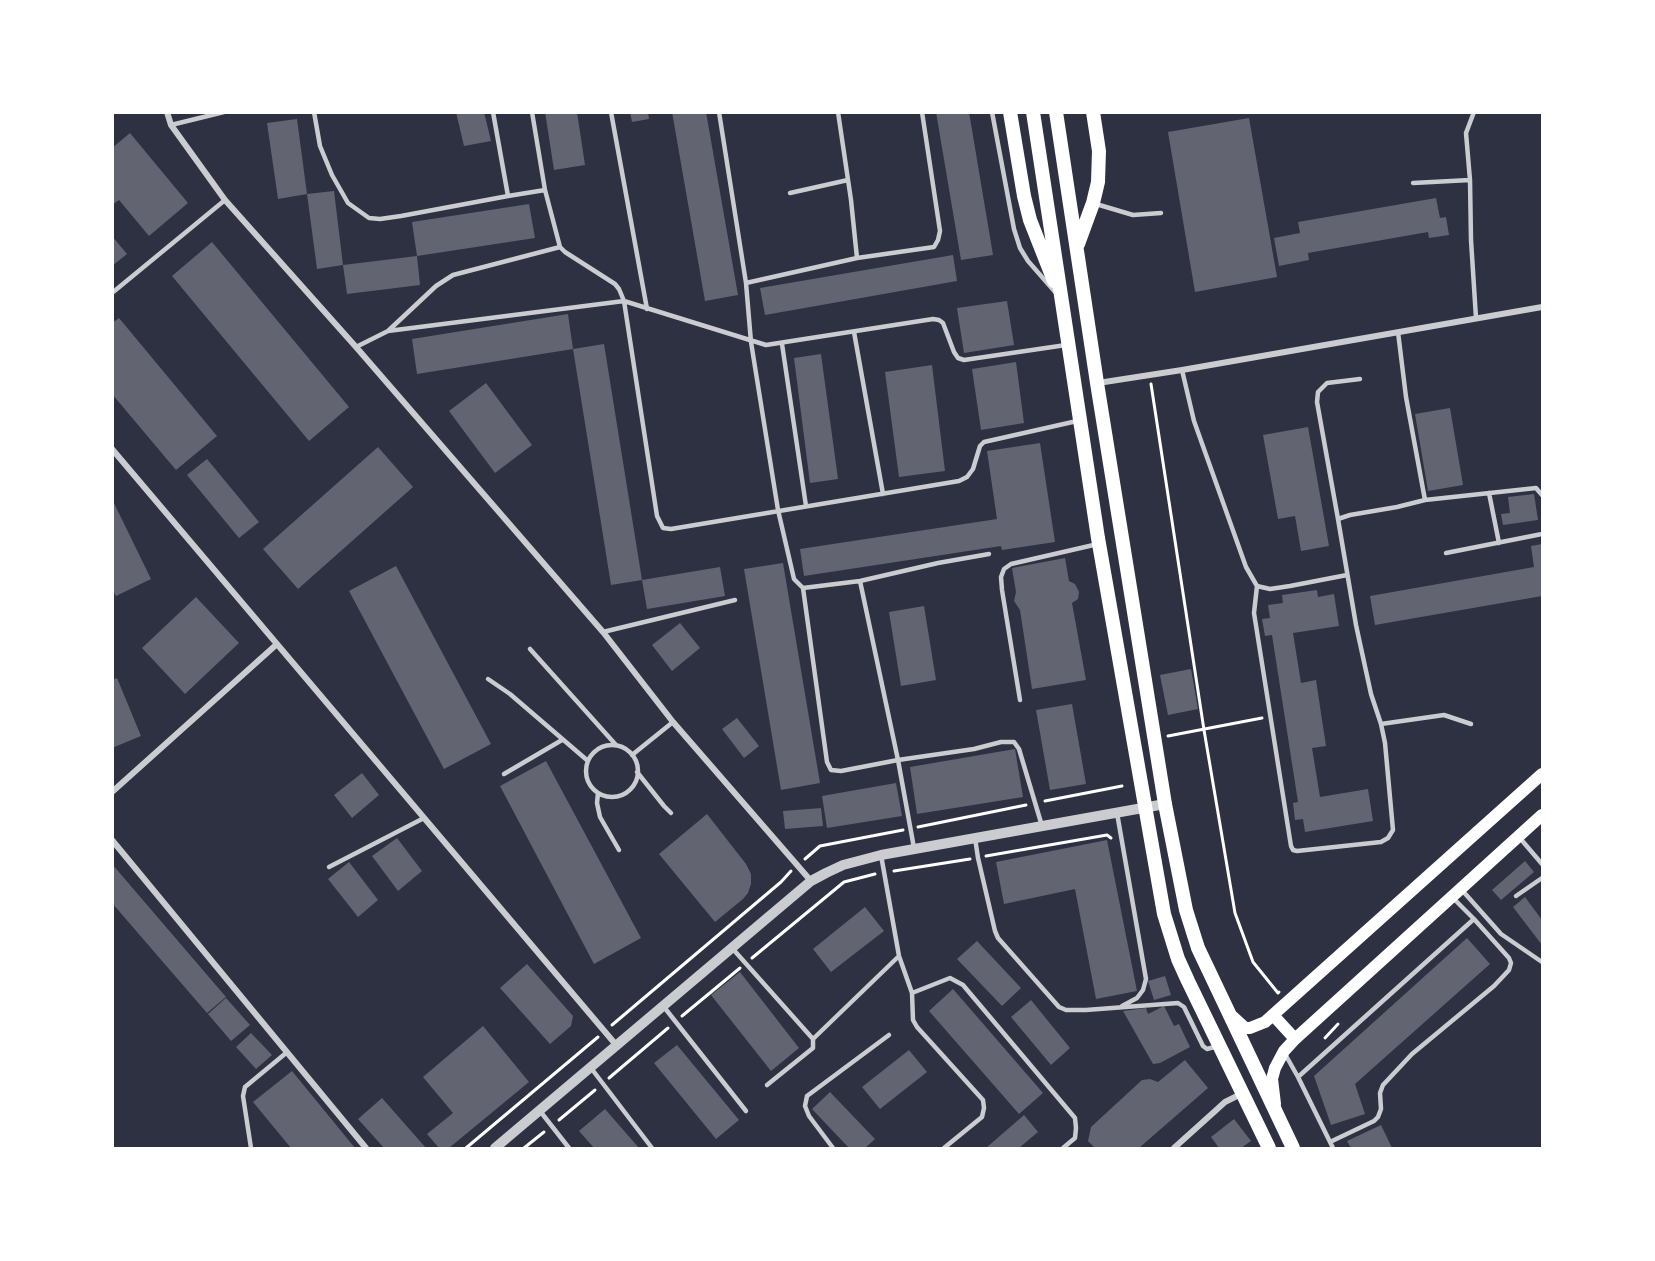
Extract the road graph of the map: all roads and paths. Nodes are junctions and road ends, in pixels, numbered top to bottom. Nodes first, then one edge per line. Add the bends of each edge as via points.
1 (166, 112) edge
2 (225, 112) edge
3 (314, 112) edge
4 (493, 112) edge
5 (532, 112) edge
6 (611, 112) edge
7 (719, 112) edge
8 (838, 112) edge
9 (922, 112) edge
10 (992, 112) edge
11 (1010, 112) edge
12 (1033, 112) edge
13 (1056, 112) edge
14 (1093, 112) edge
15 (1474, 112) edge
16 (171, 125) junction
17 (848, 180) junction
18 (1470, 180) junction
19 (1413, 183) dead end
20 (545, 190) junction
21 (790, 193) dead end
22 (508, 196) junction
23 (225, 200) junction
24 (1094, 204) junction
25 (1161, 213) dead end
26 (560, 246) junction
27 (1077, 246) junction
28 (857, 258) junction
29 (746, 283) junction
30 (112, 293) edge
31 (1062, 299) junction
32 (624, 302) junction
33 (1542, 307) edge
34 (647, 309) junction
35 (1476, 318) junction
36 (388, 331) junction
37 (854, 332) junction
38 (1398, 333) junction
39 (751, 342) junction
40 (782, 344) junction
41 (1069, 345) junction
42 (356, 347) junction
43 (1182, 370) junction
44 (1150, 375) junction
45 (1360, 379) dead end
46 (1097, 383) junction
47 (1080, 421) junction
48 (112, 449) edge
49 (1490, 493) junction
50 (883, 494) junction
51 (1542, 495) edge
52 (1425, 500) junction
53 (806, 506) junction
54 (778, 510) junction
55 (1338, 519) junction
56 (1542, 534) edge
57 (1499, 543) junction
58 (1099, 544) junction
59 (1446, 553) dead end
60 (989, 554) dead end
61 (1347, 574) junction
62 (860, 581) junction
63 (1257, 586) junction
64 (802, 588) junction
65 (735, 600) dead end
66 (603, 633) junction
67 (277, 644) junction
68 (530, 649) dead end
69 (488, 679) dead end
70 (1020, 700) dead end
71 (1269, 716) junction
72 (673, 722) junction
73 (1381, 724) junction
74 (1471, 724) dead end
75 (1204, 730) junction
76 (1164, 736) dead end
77 (562, 740) junction
78 (617, 746) junction
79 (632, 755) junction
80 (898, 760) junction
81 (588, 762) junction
82 (637, 772) junction
83 (504, 774) dead end
84 (1542, 774) edge
85 (112, 792) edge
86 (598, 793) junction
87 (1165, 804) junction
88 (1145, 807) junction
89 (671, 813) dead end
90 (1117, 813) junction
91 (1542, 815) edge
92 (424, 818) junction
93 (1042, 826) junction
94 (1518, 837) junction
95 (975, 838) junction
96 (112, 840) edge
97 (1124, 848) junction
98 (915, 849) junction
99 (619, 850) dead end
100 (881, 855) junction
101 (978, 858) junction
102 (1542, 864) edge
103 (328, 867) dead end
104 (884, 872) junction
105 (1542, 878) edge
106 (811, 881) junction
107 (1456, 893) junction
108 (1516, 896) dead end
109 (1474, 919) junction
110 (732, 948) junction
111 (899, 957) junction
112 (1542, 962) edge
113 (745, 964) junction
114 (1285, 986) dead end
115 (912, 993) junction
116 (664, 1006) junction
117 (1117, 1008) junction
118 (1228, 1012) junction
119 (1273, 1015) junction
120 (675, 1022) junction
121 (889, 1035) dead end
122 (813, 1039) junction
123 (1294, 1039) junction
124 (1219, 1045) junction
125 (617, 1046) junction
126 (1284, 1051) junction
127 (286, 1053) junction
128 (591, 1068) junction
129 (1298, 1077) junction
130 (603, 1083) junction
131 (767, 1085) dead end
132 (1243, 1093) junction
133 (540, 1111) junction
134 (746, 1111) dead end
135 (1276, 1111) junction
136 (552, 1126) junction
137 (1330, 1142) junction
138 (251, 1149) edge
139 (366, 1149) edge
140 (495, 1149) edge
141 (524, 1149) edge
142 (569, 1149) edge
143 (652, 1149) edge
144 (833, 1149) edge
145 (944, 1149) edge
146 (1063, 1149) edge
147 (1174, 1149) edge
148 (1269, 1149) edge
149 (1293, 1149) edge
150 (1333, 1149) edge

1 - 16 street
2 - 16 lane
3 - 22 lane via 320,146 332,175 348,203 369,218 401,216
4 - 22 lane
5 - 20 lane
6 - 34 lane
7 - 29 lane
8 - 17 lane
9 - 28 lane via 940,231 938,240 934,247
10 - 31 lane via 1020,248 1035,271
11 - 31 main road via 1030,220
12 - 31 main road
13 - 27 main road
14 - 24 main road via 1099,159
15 - 18 lane via 1466,133
16 - 23 street
17 - 21 lane
17 - 28 lane
18 - 19 lane
18 - 35 lane
20 - 22 lane
20 - 26 lane
23 - 30 lane
23 - 42 street
24 - 25 lane via 1133,215
24 - 27 main road
26 - 32 lane via 615,284
26 - 36 lane via 453,275
27 - 46 main road
28 - 29 lane
29 - 39 lane
31 - 41 main road
32 - 34 lane
32 - 36 lane
32 - 54 lane via 657,516 663,528
33 - 35 street
34 - 39 lane
35 - 38 street
36 - 42 lane
37 - 40 lane
37 - 41 lane via 939,320 954,352 964,360
37 - 50 lane
38 - 43 street
38 - 52 lane
39 - 40 lane
39 - 54 lane
40 - 53 lane
41 - 47 main road
42 - 66 street
43 - 44 street
43 - 63 lane via 1194,421 1246,567
44 - 46 street
44 - 75 path
45 - 55 lane via 1327,383 1318,392
46 - 87 main road
47 - 50 lane via 984,442 973,470 959,481
47 - 58 main road
48 - 67 street
49 - 51 lane via 1536,488
49 - 52 lane
49 - 57 lane
50 - 53 lane
52 - 55 lane
53 - 54 lane
54 - 64 lane via 794,579
55 - 61 lane
56 - 57 lane
57 - 59 lane
58 - 70 lane via 1011,564 1004,569 1002,590
58 - 88 main road
60 - 62 lane
61 - 63 lane via 1270,589
61 - 73 lane via 1371,694
62 - 64 lane
62 - 80 lane
63 - 71 lane via 1254,613
64 - 80 lane via 831,770
65 - 66 lane
66 - 72 street
67 - 85 street
67 - 92 street
68 - 78 lane
69 - 77 lane
71 - 73 lane via 1291,846 1298,851 1381,842 1394,830
71 - 75 path
72 - 79 lane
72 - 106 street
73 - 74 lane via 1444,715
75 - 76 path
75 - 114 path via 1235,914 1253,962 1278,993
77 - 81 lane
77 - 83 lane
78 - 79 lane
78 - 81 lane via 599,748
79 - 82 lane
80 - 93 lane via 1014,742
80 - 98 lane
81 - 86 lane via 587,779
82 - 86 lane via 624,794
82 - 89 lane
84 - 119 main road
86 - 99 lane via 600,817
87 - 88 street
87 - 118 main road via 1191,929
88 - 90 street
88 - 124 main road via 1169,933
90 - 93 street
90 - 97 lane
91 - 94 main road
92 - 103 lane
92 - 125 street
93 - 95 street
94 - 102 lane
94 - 107 main road
95 - 98 street
95 - 101 lane
96 - 127 street
97 - 101 path via 1115,847 1107,835
97 - 117 lane via 1146,979 1137,998
98 - 100 street
100 - 104 lane
100 - 106 street via 843,865
101 - 104 path
101 - 117 lane via 998,938 1059,1007
104 - 111 lane
104 - 113 path via 844,882
105 - 108 lane
106 - 110 street
107 - 109 lane
107 - 112 lane via 1501,934
107 - 123 main road
109 - 129 lane
109 - 137 lane via 1509,958 1509,970 1383,1085 1381,1109 1374,1121
110 - 113 lane
110 - 116 street
111 - 115 lane
111 - 122 lane
113 - 120 path
113 - 122 lane
115 - 145 lane via 917,1027 983,1100 981,1117
115 - 146 lane via 950,978 963,985 1075,1118 1075,1138
116 - 120 lane
116 - 125 street
117 - 124 lane via 1178,1003 1184,1007 1203,1046 1207,1049
118 - 119 main road via 1245,1028
118 - 135 main road
119 - 123 main road
120 - 130 path
120 - 134 lane
121 - 144 lane via 807,1096 809,1116
122 - 131 lane via 813,1048
123 - 126 main road
124 - 132 main road
125 - 128 street
126 - 129 lane
126 - 135 main road via 1272,1079
127 - 138 lane via 245,1087
127 - 139 street
128 - 130 lane
128 - 133 street
129 - 137 lane
130 - 136 path
130 - 143 lane
132 - 147 street via 1226,1102
132 - 148 main road
133 - 136 lane
133 - 140 street
135 - 149 main road
136 - 141 path
136 - 142 lane
137 - 150 lane

